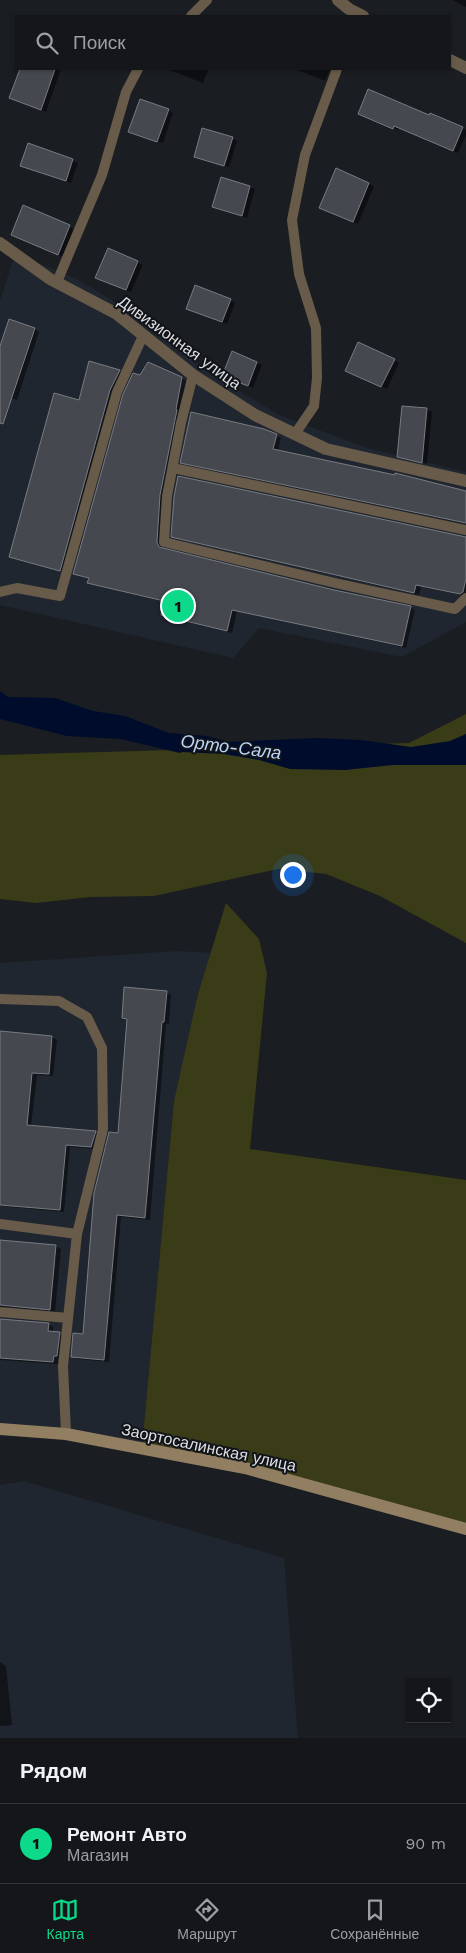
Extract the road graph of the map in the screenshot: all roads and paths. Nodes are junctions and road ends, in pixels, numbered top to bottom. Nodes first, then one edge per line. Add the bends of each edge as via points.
1 (207, 0) edge
2 (338, 0) edge
3 (348, 13) edge
4 (192, 15) edge
5 (451, 60) edge
6 (466, 68) edge
7 (137, 70) edge
8 (337, 70) edge
9 (0, 243) edge
10 (57, 282) junction
11 (143, 336) junction
12 (193, 375) junction
13 (295, 434) junction
14 (173, 468) junction
15 (466, 481) edge
16 (466, 530) edge
17 (0, 592) edge
18 (466, 598) edge
19 (0, 999) edge
20 (0, 1224) edge
21 (77, 1234) junction
22 (0, 1312) edge
23 (68, 1318) junction
24 (0, 1429) edge
25 (66, 1434) junction
26 (466, 1529) edge

1 - 4 lane
2 - 3 street
5 - 6 street
7 - 10 lane via 126,92 102,175
8 - 13 lane via 305,155 292,220 298,274 316,328 317,378 314,406
9 - 10 street, Дивизионная улица
10 - 11 street, Дивизионная улица via 117,314
11 - 12 street, Дивизионная улица
11 - 17 lane via 117,392 60,596 16,588
12 - 13 street, Дивизионная улица via 255,415
12 - 14 lane
13 - 15 street, Дивизионная улица via 326,449
14 - 16 lane
14 - 18 lane via 167,496 164,542 455,609
19 - 21 lane via 59,1002 87,1017 102,1048 103,1129
20 - 21 lane
21 - 23 lane
22 - 23 lane
23 - 25 lane via 63,1366
24 - 25 street, Заортосалинская улица
25 - 26 street, Заортосалинская улица via 245,1468

